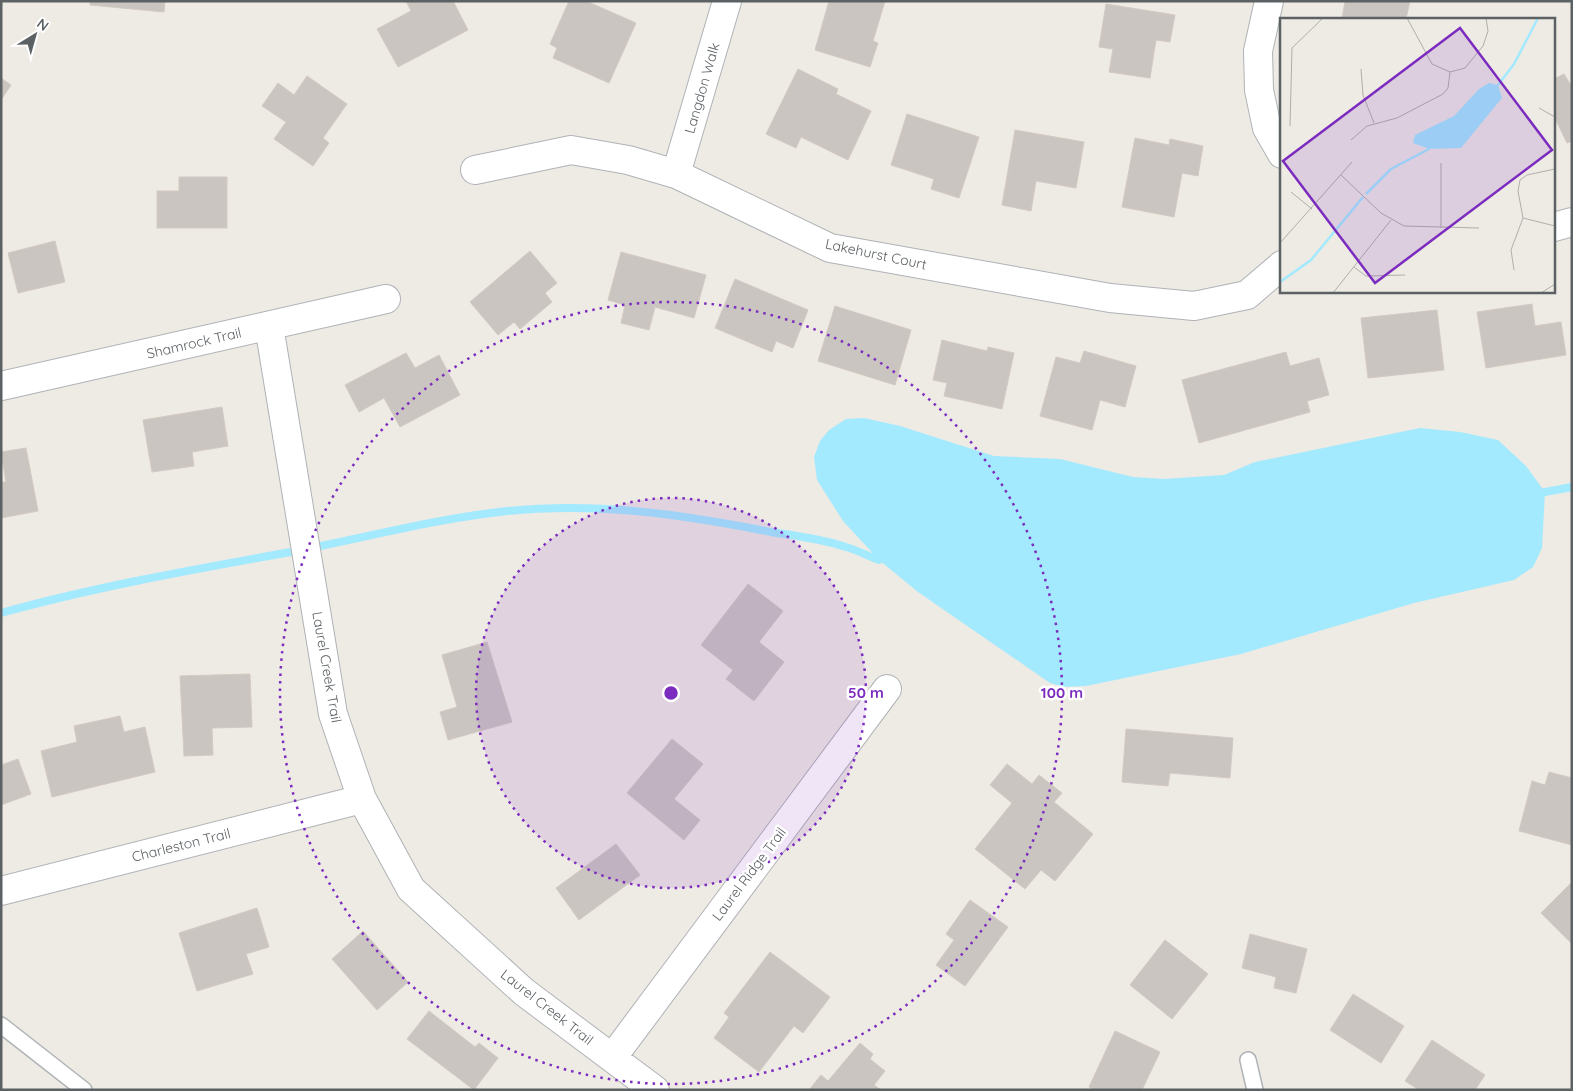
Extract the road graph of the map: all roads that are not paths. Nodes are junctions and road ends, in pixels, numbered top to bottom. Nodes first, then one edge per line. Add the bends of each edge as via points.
1 (727, 1) edge
2 (1268, 1) edge
3 (1280, 151) edge
4 (475, 170) dead end
5 (676, 174) junction
6 (1572, 222) edge
7 (1556, 226) edge
8 (1280, 267) edge
9 (386, 299) dead end
10 (269, 326) junction
11 (1, 386) edge
12 (887, 689) dead end
13 (362, 799) junction
14 (1, 891) edge
15 (1, 1025) edge
16 (612, 1058) junction
17 (1248, 1060) dead end
18 (84, 1090) edge
19 (655, 1090) edge
20 (1255, 1090) edge

1 - 5 street, Langdon Walk
2 - 3 street via 1258,51 1259,90 1267,128
4 - 5 street, Lakehurst Court via 571,150 628,160
5 - 8 street, Lakehurst Court via 830,248 1110,298 1194,306 1247,295
6 - 7 street
9 - 10 street, Shamrock Trail
10 - 11 street, Shamrock Trail
10 - 13 street, Laurel Creek Trail via 333,714
12 - 16 street, Laurel Ridge Trail
13 - 14 street, Charleston Trail
13 - 16 street, Laurel Creek Trail via 411,889 524,992
15 - 18 lane
16 - 19 street, Laurel Creek Trail
17 - 20 lane

